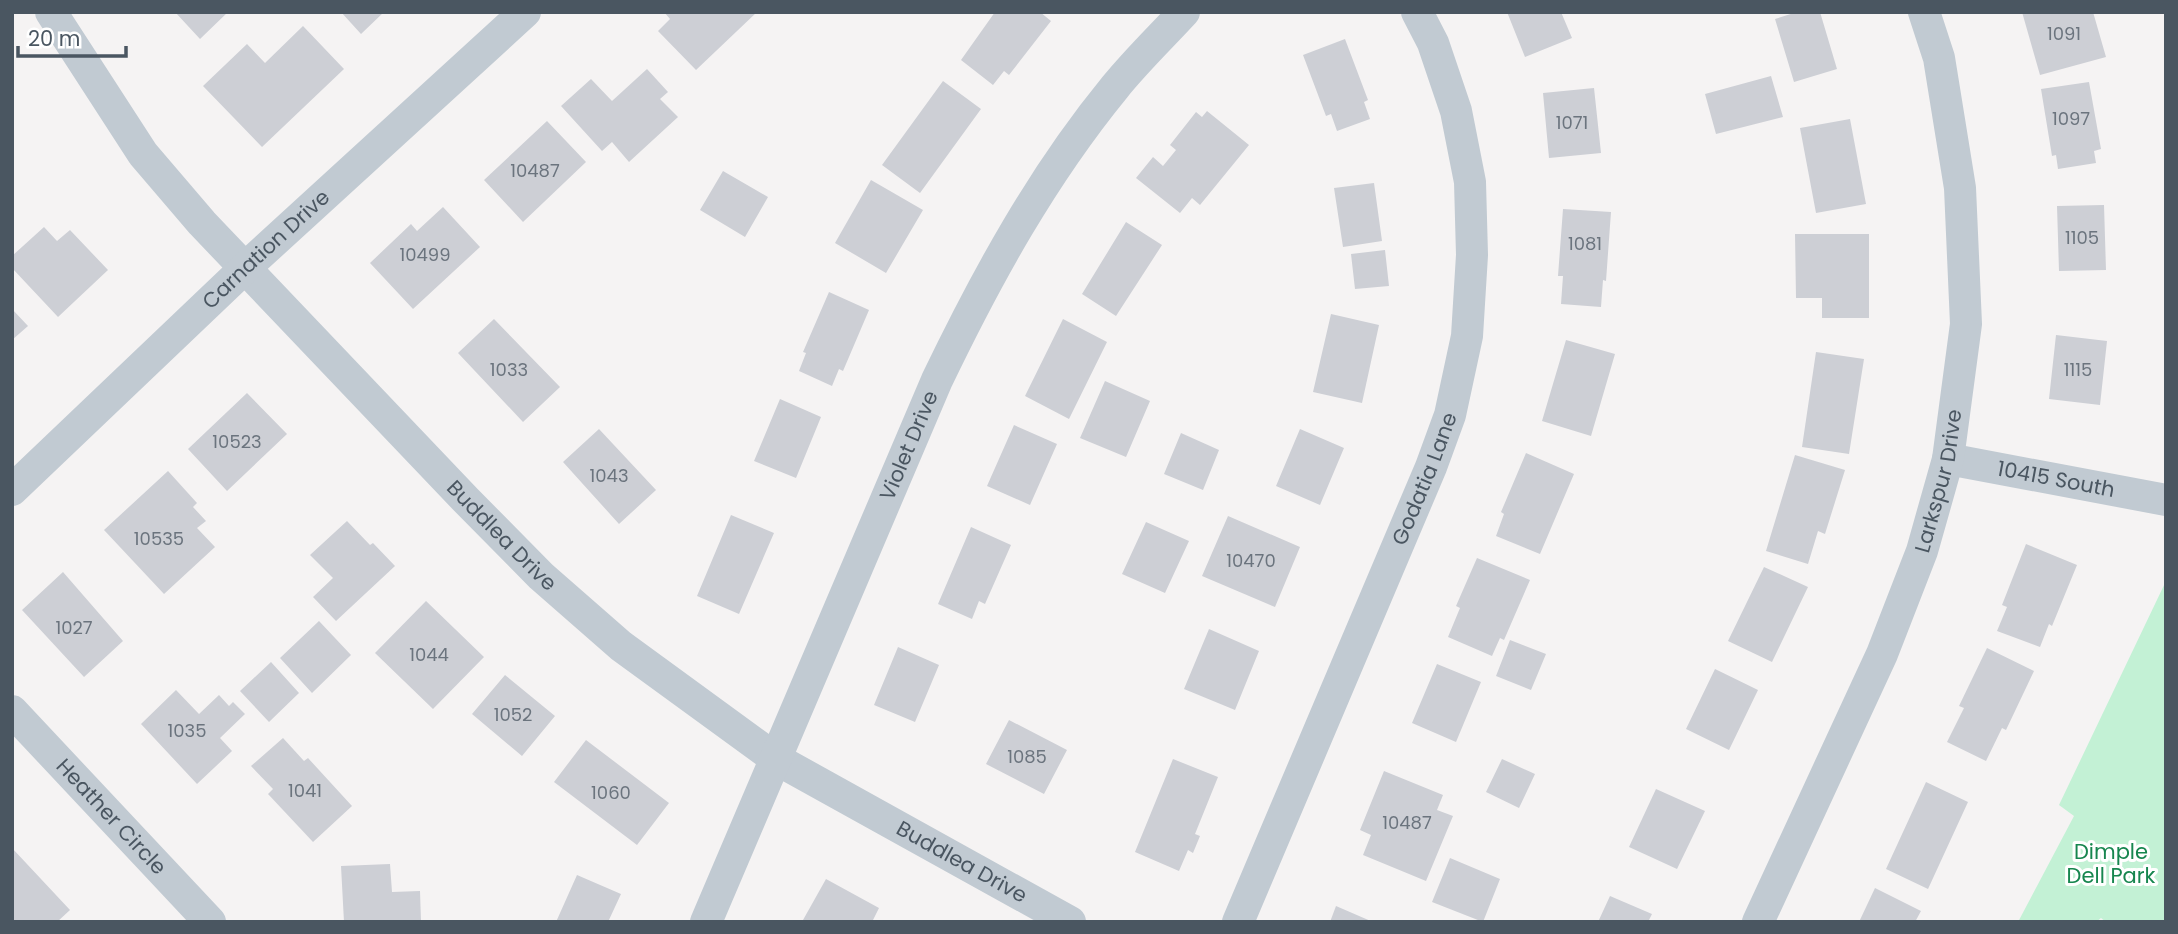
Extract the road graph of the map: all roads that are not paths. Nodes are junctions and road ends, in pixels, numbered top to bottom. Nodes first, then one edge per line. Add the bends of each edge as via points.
1 (51, 12) edge
2 (525, 12) edge
3 (1184, 12) edge
4 (1417, 12) edge
5 (1924, 12) edge
6 (245, 268) junction
7 (1948, 459) junction
8 (12, 490) edge
9 (2166, 500) edge
10 (12, 711) edge
11 (776, 759) junction
12 (210, 922) edge
13 (706, 922) edge
14 (1070, 922) edge
15 (1238, 922) edge
16 (1758, 922) edge

1 - 6 street, Buddlea Drive via 143,154
2 - 6 street, Carnation Drive
3 - 11 street, Violet Drive via 1115,86 1006,244 937,380
4 - 15 street, Godatia Lane via 1433,43 1456,111 1470,182 1467,335 1450,415 1431,467
5 - 7 street, Larkspur Drive via 1939,58 1961,188 1966,324
6 - 8 street, Carnation Drive
6 - 11 street, Buddlea Drive via 541,576 621,646
7 - 9 street, 10415 South
7 - 16 street, Larkspur Drive via 1922,551 1882,654
10 - 12 street, Heather Circle
11 - 13 street, Violet Drive
11 - 14 street, Buddlea Drive

